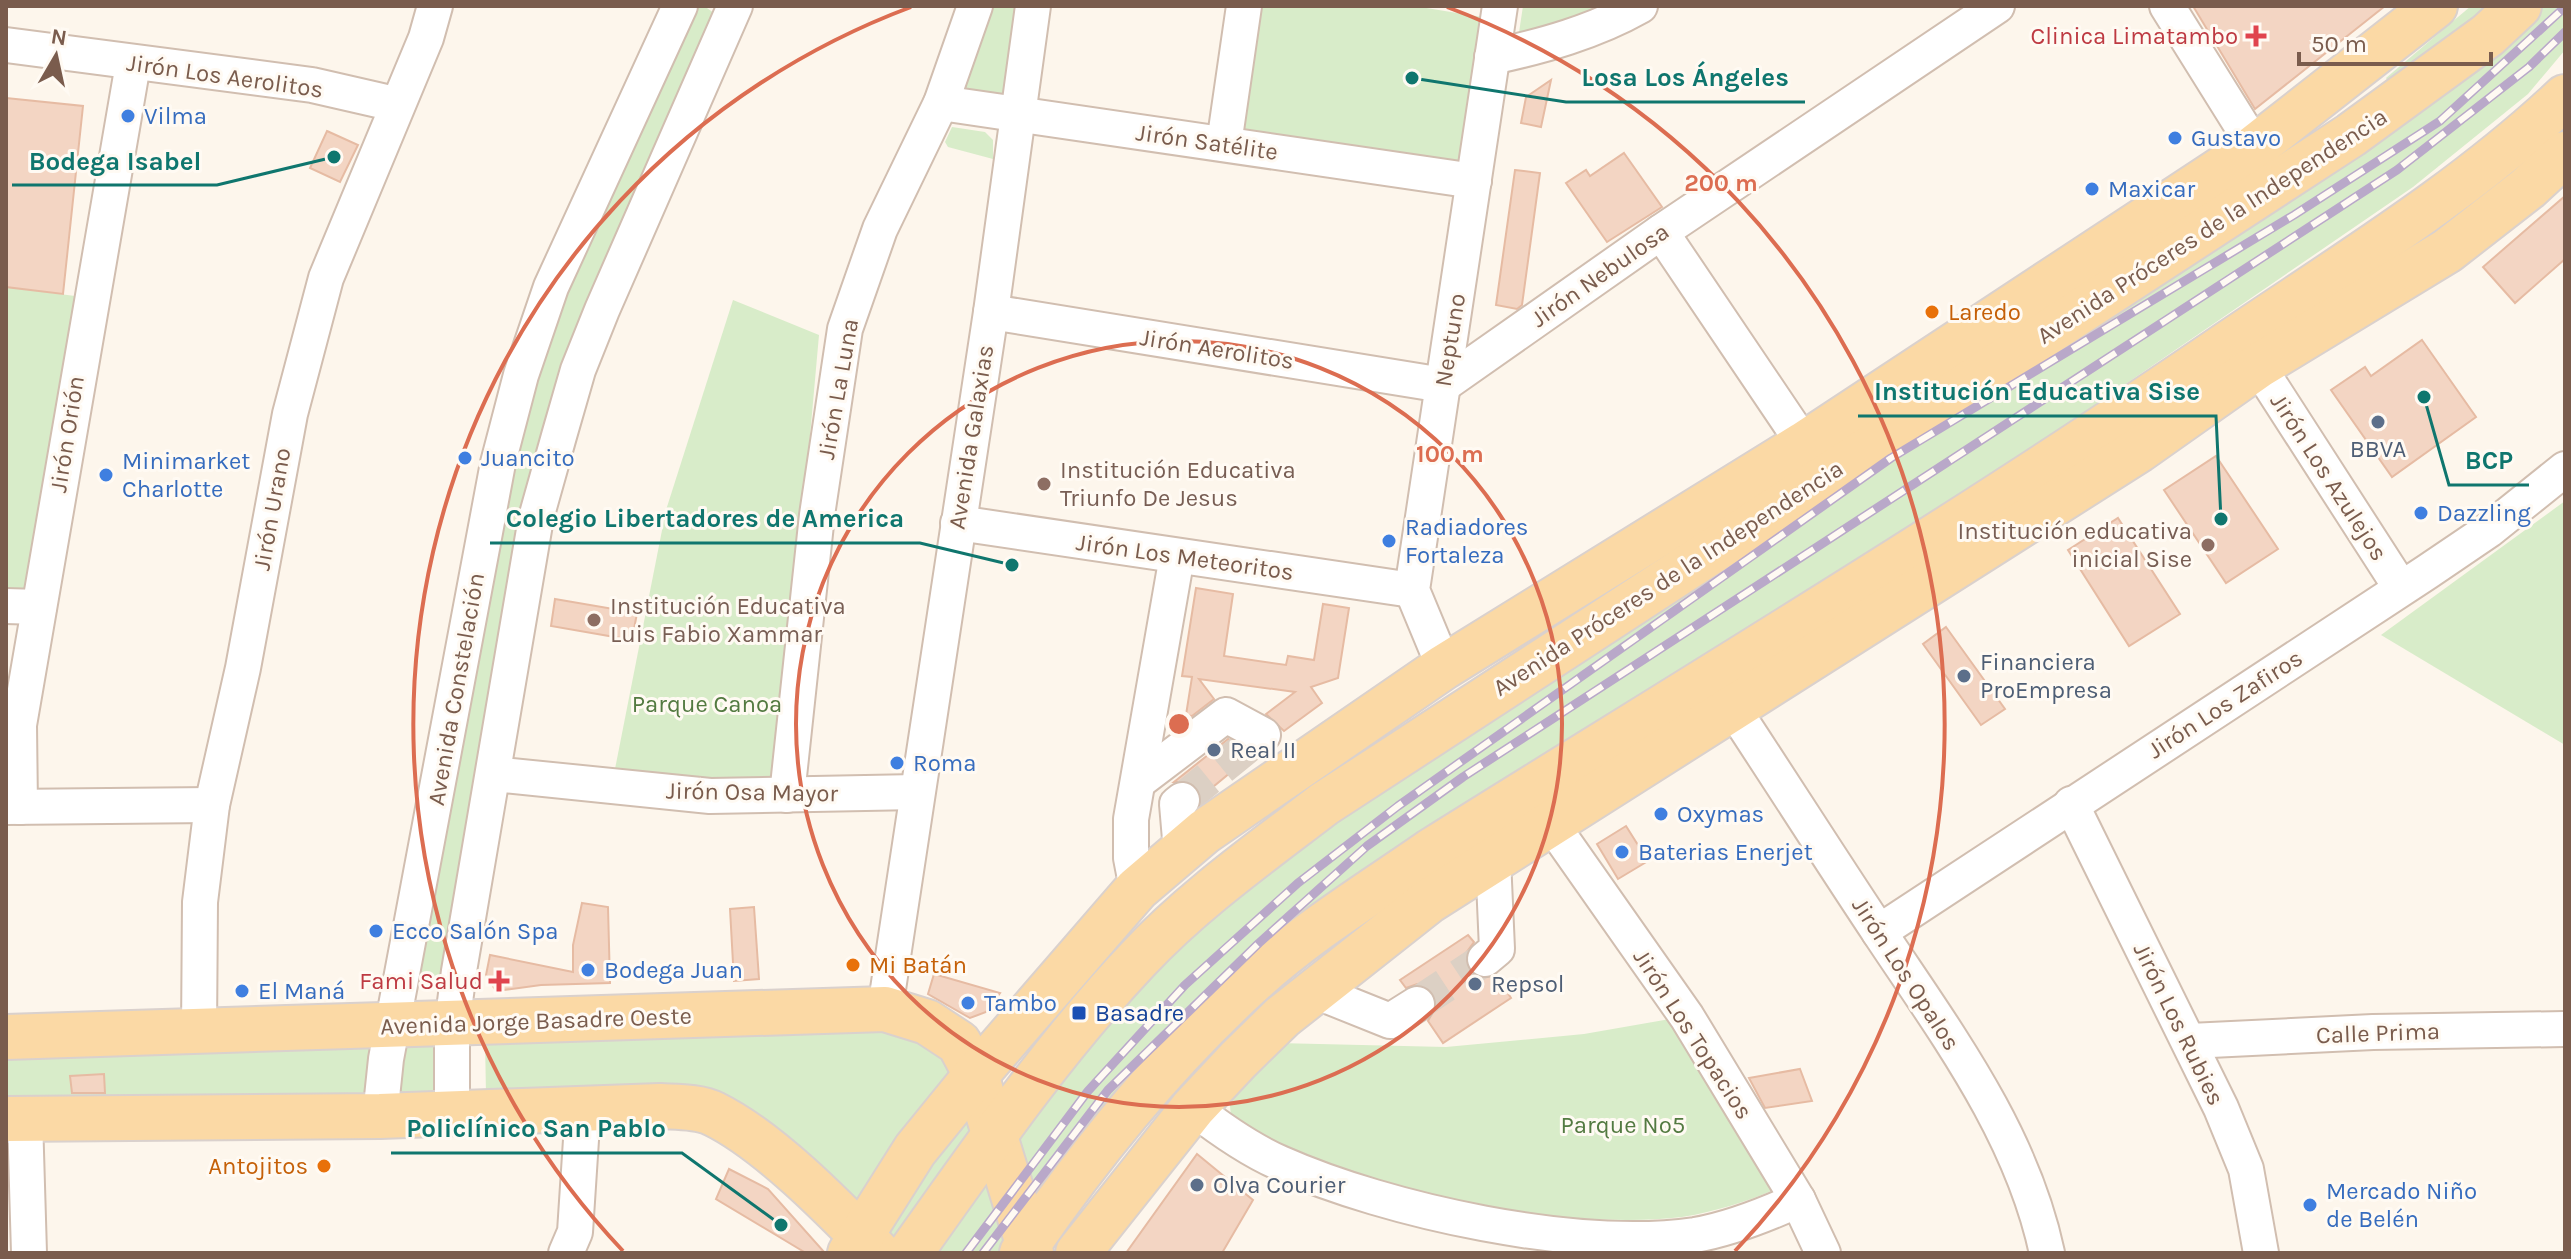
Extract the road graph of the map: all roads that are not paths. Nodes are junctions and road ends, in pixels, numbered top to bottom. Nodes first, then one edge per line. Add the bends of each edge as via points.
1 (435, 6) edge
2 (680, 6) edge
3 (975, 6) edge
4 (1033, 6) edge
5 (1244, 6) edge
6 (1500, 6) edge
7 (1640, 6) edge
8 (1997, 6) edge
9 (2167, 6) edge
10 (2435, 6) edge
11 (2519, 6) edge
12 (729, 8) edge
13 (6, 45) edge
14 (1492, 57) junction
15 (133, 64) junction
16 (2565, 97) edge
17 (941, 103) junction
18 (395, 104) junction
19 (1018, 114) junction
20 (1224, 144) junction
21 (2255, 147) junction
22 (2565, 154) edge
23 (1474, 181) junction
24 (1661, 232) junction
25 (991, 312) junction
26 (2258, 366) junction
27 (1443, 385) junction
28 (1804, 444) junction
29 (2565, 469) edge
30 (958, 523) junction
31 (1177, 556) junction
32 (2401, 588) junction
33 (1412, 590) junction
34 (22, 606) edge
35 (1444, 667) junction
36 (1734, 710) junction
37 (1319, 753) junction
38 (493, 774) junction
39 (1139, 781) junction
40 (917, 792) junction
41 (787, 795) junction
42 (1182, 800) dead end
43 (2071, 804) junction
44 (212, 805) junction
45 (13, 807) edge
46 (1550, 822) junction
47 (1181, 851) junction
48 (1493, 859) junction
49 (1137, 889) junction
50 (1879, 932) junction
51 (1485, 959) tunnel mouth
52 (1315, 991) junction
53 (1417, 1004) tunnel mouth
54 (885, 1009) junction
55 (452, 1025) junction
56 (393, 1028) junction
57 (2565, 1029) edge
58 (199, 1033) junction
59 (6, 1037) edge
60 (2190, 1041) junction
61 (976, 1075) junction
62 (1193, 1108) junction
63 (583, 1109) junction
64 (452, 1114) junction
65 (380, 1116) junction
66 (15, 1119) edge
67 (994, 1134) junction
68 (1798, 1200) junction
69 (863, 1247) edge
70 (1027, 1250) edge
71 (2271, 1252) edge
72 (29, 1253) edge
73 (566, 1253) edge
74 (910, 1253) edge
75 (1078, 1253) edge
76 (1823, 1253) edge
77 (2047, 1253) edge

1 - 18 street, Jirón Urano
2 - 56 street, Avenida Constelación via 551,287 521,375 498,463
3 - 17 street, Jirón La Luna
4 - 19 street, Avenida Galaxias
5 - 20 street
6 - 14 street, Neptuno
7 - 14 street via 1591,29
8 - 24 street, Jirón Nebulosa
9 - 21 street
10 - 21 main road, Avenida Próceres de la Independencia
11 - 67 main road, Avenida Próceres de la Independencia via 2488,35 2351,135 1324,804 1218,886 1139,958
12 - 38 street, Avenida Constelación via 578,370 536,518
13 - 15 street, Jirón Los Aerolitos
14 - 23 street, Neptuno
15 - 18 street, Jirón Los Aerolitos via 312,85
15 - 34 street, Jirón Orión
16 - 70 main road via 2442,199 2127,413 1431,851 1332,919 1255,979 1193,1042 1122,1121
17 - 19 street, Jirón Satélite
17 - 41 street, Jirón La Luna via 880,229 845,329 817,515
18 - 44 street, Jirón Urano via 309,333
19 - 20 street, Jirón Satélite
19 - 25 street, Avenida Galaxias
20 - 23 street, Jirón Satélite
21 - 28 main road, Avenida Próceres de la Independencia
22 - 26 main road via 2447,251
23 - 27 street, Neptuno
24 - 27 street, Jirón Nebulosa
24 - 28 street
25 - 27 street, Jirón Aerolitos
25 - 30 street, Avenida Galaxias
26 - 32 street, Jirón Los Azulejos
26 - 36 main road via 2139,450
27 - 33 street, Neptuno
28 - 35 main road, Avenida Próceres de la Independencia
29 - 32 street, Jirón Los Zafiros via 2489,530
30 - 31 street, Jirón Los Meteoritos
30 - 40 street, Avenida Galaxias
31 - 33 street, Jirón Los Meteoritos
31 - 39 street
32 - 43 street, Jirón Los Zafiros
33 - 35 street
34 - 45 street, Jirón Orión
35 - 37 main road, Avenida Próceres de la Independencia
36 - 46 main road
36 - 50 street, Jirón Los Opalos
37 - 39 street via 1255,740 1226,715
37 - 47 main road, Avenida Próceres de la Independencia
38 - 41 street, Jirón Osa Mayor via 710,796
38 - 55 street, Avenida Constelación
39 - 49 street via 1131,832
40 - 41 street, Jirón Osa Mayor
40 - 54 street, Avenida Galaxias
42 - 47 street via 1177,804
43 - 50 street, Jirón Los Zafiros
43 - 60 street, Jirón Los Rubies
44 - 45 street
44 - 58 street, Jirón Urano via 200,902
46 - 48 main road
46 - 68 street, Jirón Los Topacios via 1687,1017
47 - 49 main road, Avenida Próceres de la Independencia
48 - 51 street via 1497,949
48 - 52 main road via 1429,901
49 - 61 main road, Avenida Próceres de la Independencia
50 - 77 street, Jirón Los Opalos via 2004,1132 2027,1179
52 - 53 street via 1390,1021
52 - 62 main road via 1282,1017
54 - 55 main road, Avenida Jorge Basadre Oeste
54 - 61 main road, Avenida Jorge Basadre Oeste via 927,1022 959,1043
55 - 56 main road, Avenida Jorge Basadre Oeste
55 - 64 street, Avenida Constelación
56 - 58 main road, Avenida Jorge Basadre Oeste
56 - 65 street, Avenida Constelación
57 - 60 street, Calle Prima
58 - 59 main road, Avenida Jorge Basadre Oeste
60 - 71 street, Jirón Los Rubies via 2246,1169
61 - 67 main road, Avenida Jorge Basadre Oeste
61 - 69 main road, Avenida Próceres de la Independencia via 915,1150
62 - 68 street via 1279,1163 1417,1209 1482,1222 1650,1239 1696,1235
62 - 75 main road
63 - 64 main road
63 - 69 main road via 660,1106 712,1112 804,1180
63 - 73 street via 575,1232
64 - 65 main road
65 - 66 main road
66 - 72 street
67 - 70 main road, Avenida Jorge Basadre Oeste
67 - 74 main road, Avenida Próceres de la Independencia
68 - 76 street, Jirón Los Topacios

